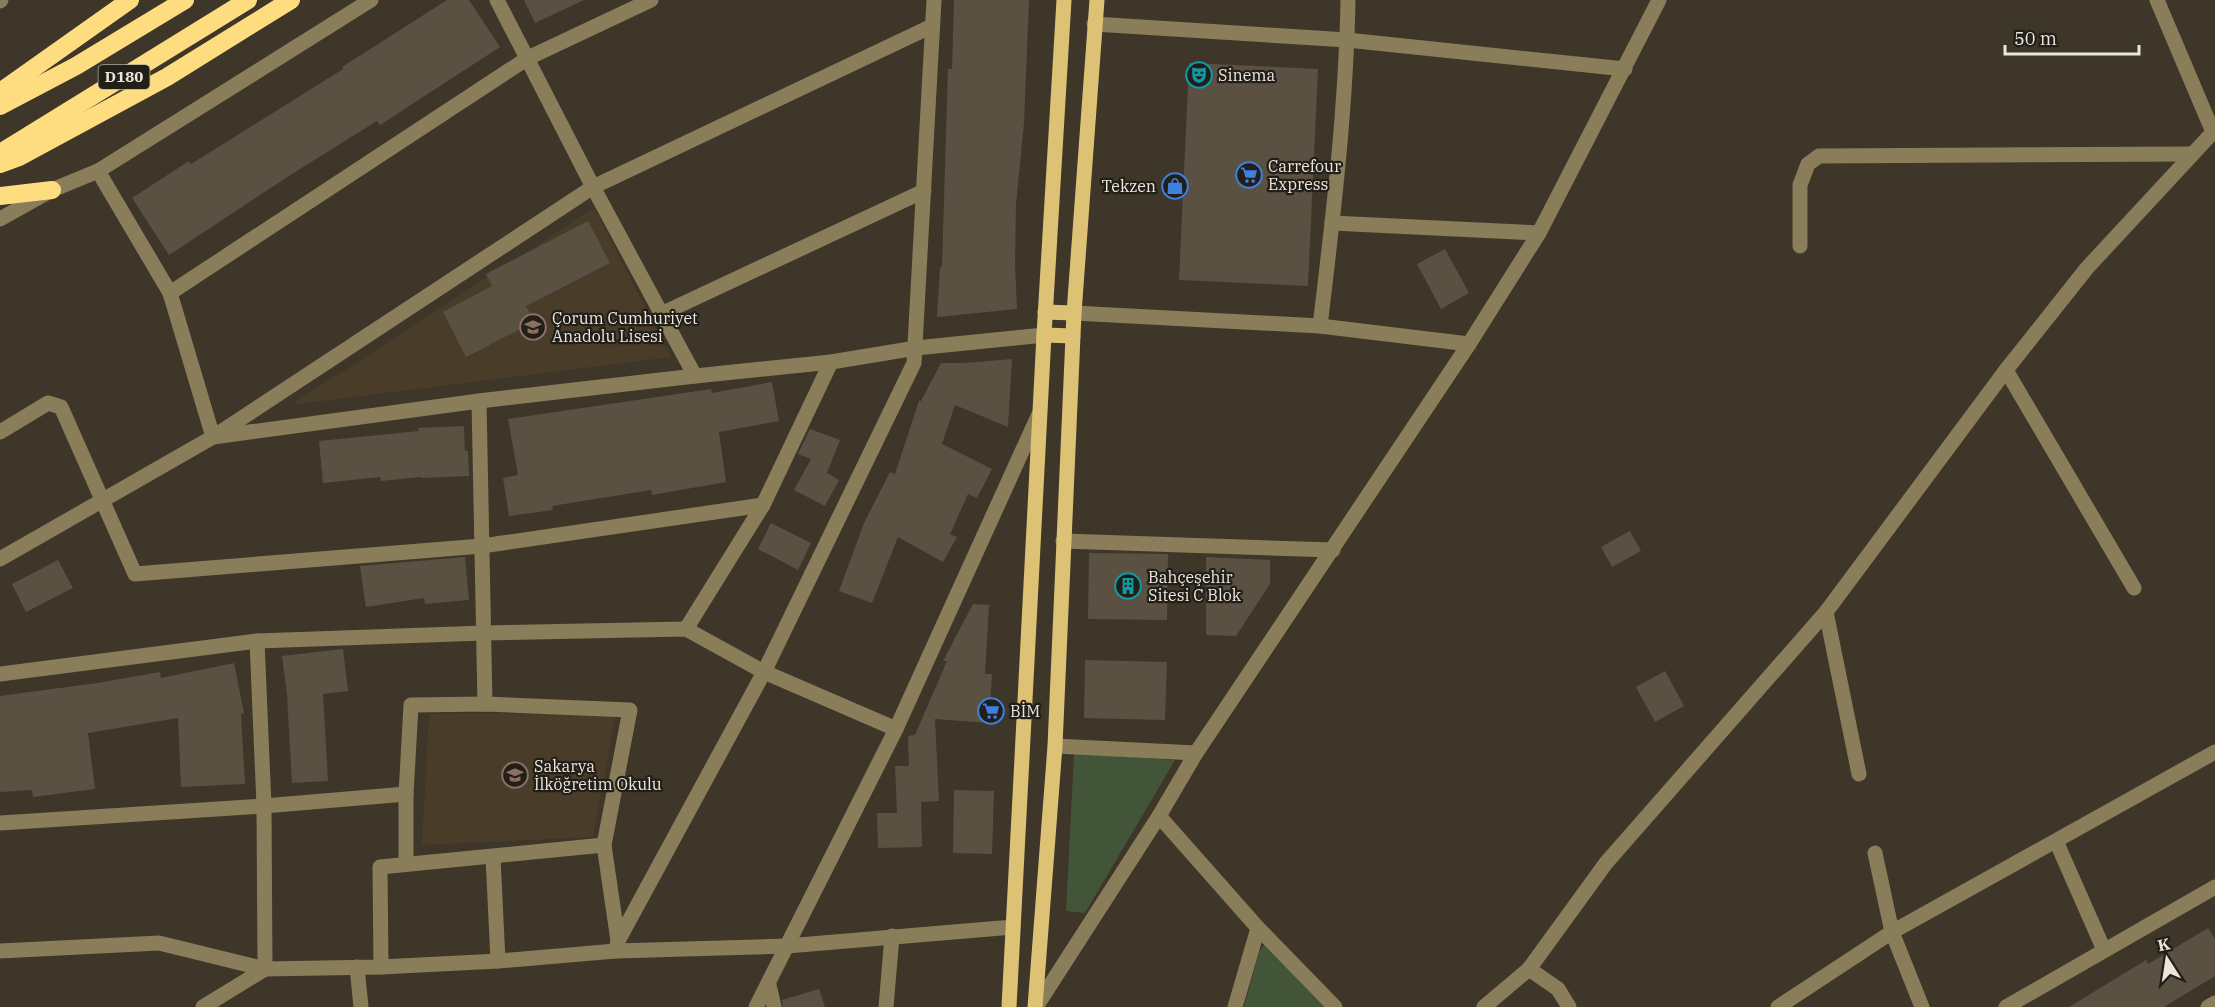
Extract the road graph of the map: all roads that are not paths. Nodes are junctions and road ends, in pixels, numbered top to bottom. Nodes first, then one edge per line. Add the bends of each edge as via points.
1 (130, 0) edge
2 (185, 0) edge
3 (248, 0) edge
4 (291, 0) edge
5 (371, 0) edge
6 (497, 0) edge
7 (651, 0) edge
8 (934, 0) edge
9 (1064, 0) edge
10 (1096, 0) edge
11 (1348, 0) edge
12 (1659, 0) edge
13 (2157, 0) edge
14 (1094, 24) junction
15 (932, 26) junction
16 (1347, 40) junction
17 (528, 58) junction
18 (1625, 69) junction
19 (0, 92) edge
20 (0, 106) edge
21 (2214, 131) edge
22 (0, 153) edge
23 (2191, 154) junction
24 (0, 164) edge
25 (98, 171) junction
26 (593, 187) junction
27 (51, 190) junction
28 (924, 191) junction
29 (0, 196) edge
30 (0, 219) edge
31 (1332, 223) junction
32 (1539, 232) junction
33 (1800, 246) dead end
34 (170, 293) junction
35 (1045, 312) junction
36 (1074, 313) junction
37 (661, 314) junction
38 (1320, 326) junction
39 (1044, 335) junction
40 (1073, 336) junction
41 (1470, 344) junction
42 (916, 348) junction
43 (831, 362) junction
44 (2006, 370) junction
45 (695, 376) junction
46 (479, 401) junction
47 (1041, 409) junction
48 (0, 432) edge
49 (213, 437) junction
50 (103, 500) junction
51 (763, 505) junction
52 (1063, 541) junction
53 (482, 546) junction
54 (1334, 550) junction
55 (0, 559) edge
56 (2134, 588) dead end
57 (1826, 612) junction
58 (686, 629) junction
59 (484, 633) junction
60 (256, 641) junction
61 (764, 672) junction
62 (0, 674) edge
63 (485, 704) junction
64 (896, 729) junction
65 (1055, 746) junction
66 (2215, 752) edge
67 (1196, 753) junction
68 (1859, 774) dead end
69 (406, 794) junction
70 (264, 806) junction
71 (1159, 816) junction
72 (0, 823) edge
73 (2055, 841) junction
74 (604, 845) junction
75 (1875, 853) dead end
76 (493, 857) junction
77 (405, 864) junction
78 (2213, 893) edge
79 (1013, 927) junction
80 (1258, 928) junction
81 (1892, 932) junction
82 (891, 936) junction
83 (617, 946) junction
84 (787, 946) junction
85 (2104, 950) junction
86 (0, 951) edge
87 (498, 961) junction
88 (381, 966) junction
89 (357, 967) junction
90 (265, 969) junction
91 (1529, 969) junction
92 (769, 985) junction
93 (2032, 1000) edge
94 (2215, 1003) edge
95 (203, 1007) edge
96 (361, 1007) edge
97 (756, 1007) edge
98 (774, 1007) edge
99 (886, 1007) edge
100 (1009, 1007) edge
101 (1036, 1007) edge
102 (1235, 1007) edge
103 (1335, 1007) edge
104 (1484, 1007) edge
105 (1569, 1007) edge
106 (1778, 1007) edge
107 (1922, 1007) edge
108 (2006, 1007) edge
109 (2208, 1007) edge

1 - 19 highway
2 - 20 highway via 76,66
3 - 22 highway, D180
4 - 24 highway via 167,77
5 - 25 street
6 - 17 street
7 - 17 street
8 - 15 street
9 - 35 main road
10 - 14 main road
11 - 16 street
12 - 18 street
13 - 21 street
14 - 16 street
14 - 36 main road
15 - 26 street
15 - 28 street
16 - 18 street
16 - 31 street
17 - 26 street
17 - 34 street
18 - 32 street
21 - 23 street
23 - 33 street via 1819,156 1808,164 1800,185
23 - 44 street via 2086,268
25 - 27 street
25 - 34 street
26 - 37 street
26 - 49 street
27 - 29 highway
27 - 30 street
28 - 37 street
28 - 42 street
31 - 32 street
31 - 38 street
32 - 41 street
34 - 49 street
35 - 36 main road
35 - 39 main road
36 - 38 street
36 - 40 main road
37 - 45 street
38 - 41 street
39 - 40 main road
39 - 42 street
39 - 47 main road
40 - 52 main road
41 - 54 street
42 - 43 street
42 - 61 street via 914,363
43 - 45 street
43 - 51 street
44 - 56 street
44 - 57 street
45 - 46 street
46 - 49 street
46 - 53 street
47 - 64 street
47 - 79 main road
48 - 50 street via 48,403 61,407
49 - 50 street
50 - 53 street via 135,574
50 - 55 street
51 - 53 street
51 - 58 street
52 - 54 street
52 - 65 main road
53 - 59 street
54 - 67 street
57 - 68 street
57 - 91 street via 1606,863
58 - 59 street
58 - 61 street
59 - 60 street
59 - 63 street
60 - 62 street
60 - 70 street
61 - 64 street
61 - 83 street
63 - 69 street via 411,705
63 - 74 street via 630,710
64 - 84 street
65 - 67 street
65 - 101 main road
66 - 73 street
67 - 71 street
69 - 70 street
69 - 77 street
70 - 72 street
70 - 90 street
71 - 80 street
71 - 101 street
73 - 81 street
73 - 85 street
74 - 76 street
74 - 83 street
75 - 81 street
76 - 77 street
76 - 87 street
77 - 88 street via 380,867
78 - 85 street
79 - 82 street
79 - 100 main road
80 - 102 street
80 - 103 street
81 - 106 street
81 - 107 street
82 - 84 street
82 - 99 street
83 - 84 street
83 - 87 street
84 - 92 street
85 - 93 street
86 - 90 street via 159,943
87 - 88 street
88 - 89 street
89 - 90 street
89 - 96 street
90 - 95 street
91 - 104 street
91 - 105 street via 1558,989
92 - 97 street
92 - 98 street
93 - 108 street
94 - 109 street

